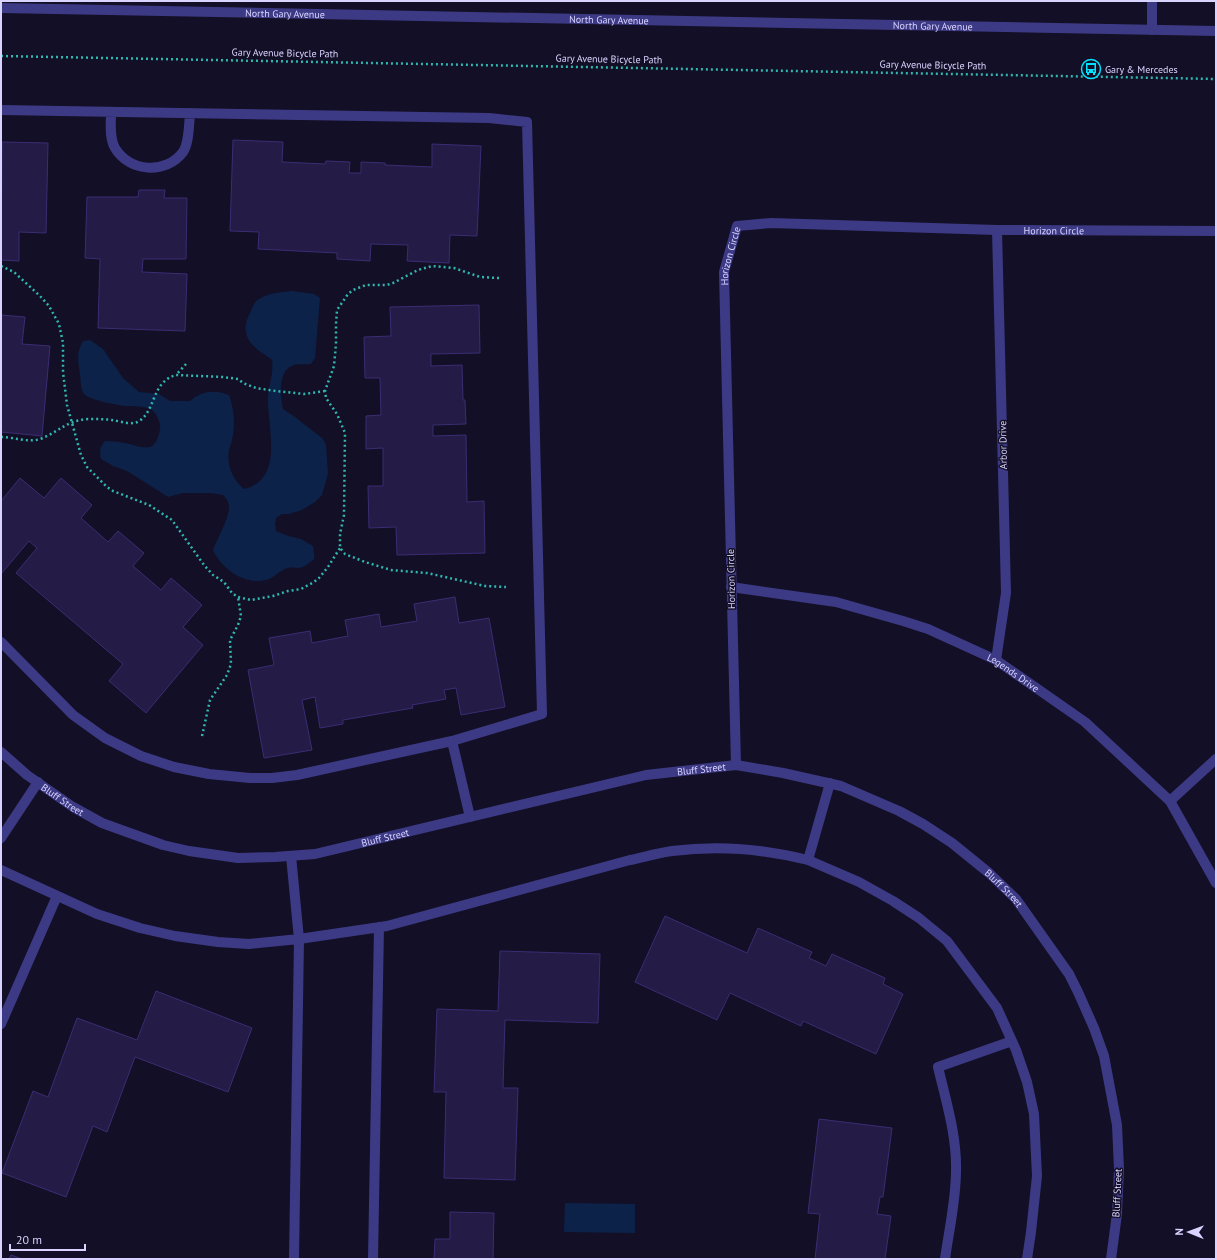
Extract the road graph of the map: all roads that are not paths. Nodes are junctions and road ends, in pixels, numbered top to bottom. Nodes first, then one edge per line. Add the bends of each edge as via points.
1 (1152, 1) edge
2 (1, 8) edge
3 (1152, 30) junction
4 (1216, 31) edge
5 (1, 110) edge
6 (111, 112) junction
7 (190, 113) junction
8 (997, 230) junction
9 (1216, 231) edge
10 (731, 587) junction
11 (1, 642) edge
12 (996, 660) junction
13 (452, 741) junction
14 (1, 752) edge
15 (1216, 759) edge
16 (736, 765) junction
17 (38, 782) junction
18 (830, 783) junction
19 (1170, 801) junction
20 (470, 817) junction
21 (1, 838) edge
22 (290, 856) junction
23 (808, 860) junction
24 (1, 870) edge
25 (1216, 883) edge
26 (57, 896) junction
27 (379, 927) junction
28 (299, 939) junction
29 (1, 1024) edge
30 (1012, 1041) junction
31 (294, 1259) edge
32 (374, 1259) edge
33 (945, 1259) edge
34 (1027, 1259) edge
35 (1110, 1259) edge

1 - 3 street
2 - 3 street, North Gary Avenue
3 - 4 street, North Gary Avenue
5 - 6 street
6 - 7 street
6 - 7 street via 114,148 123,159 136,166 150,168 163,167 184,151
7 - 13 street via 489,118 527,122 542,714
8 - 9 street, Horizon Circle
8 - 10 street, Horizon Circle via 771,223 737,226 724,272
8 - 12 street, Arbor Drive via 1006,593
10 - 12 street, Legends Drive via 836,602 928,629
10 - 16 street, Horizon Circle
11 - 13 street via 86,725 105,738 134,752 174,767 209,774 272,778 297,775
12 - 19 street, Legends Drive via 1085,722
13 - 20 street
14 - 17 street, Bluff Street
15 - 19 street
16 - 18 street, Bluff Street
16 - 20 street, Bluff Street via 646,775
17 - 21 street
17 - 22 street, Bluff Street via 73,807 102,823 163,846 238,858
18 - 23 street
18 - 35 street, Bluff Street via 899,811 952,843 1016,899 1068,974 1094,1028 1104,1056 1117,1125 1117,1214
19 - 25 street, Legends Drive
20 - 22 street, Bluff Street via 315,854
22 - 28 street
23 - 27 street via 743,848 671,851
23 - 30 street via 893,900 947,941 997,1008
24 - 26 street
26 - 28 street via 97,914 175,936 249,944
26 - 29 street
27 - 28 street
27 - 32 street
28 - 31 street
30 - 33 street via 938,1066 951,1122 956,1171
30 - 34 street via 1027,1082 1034,1114 1037,1176

